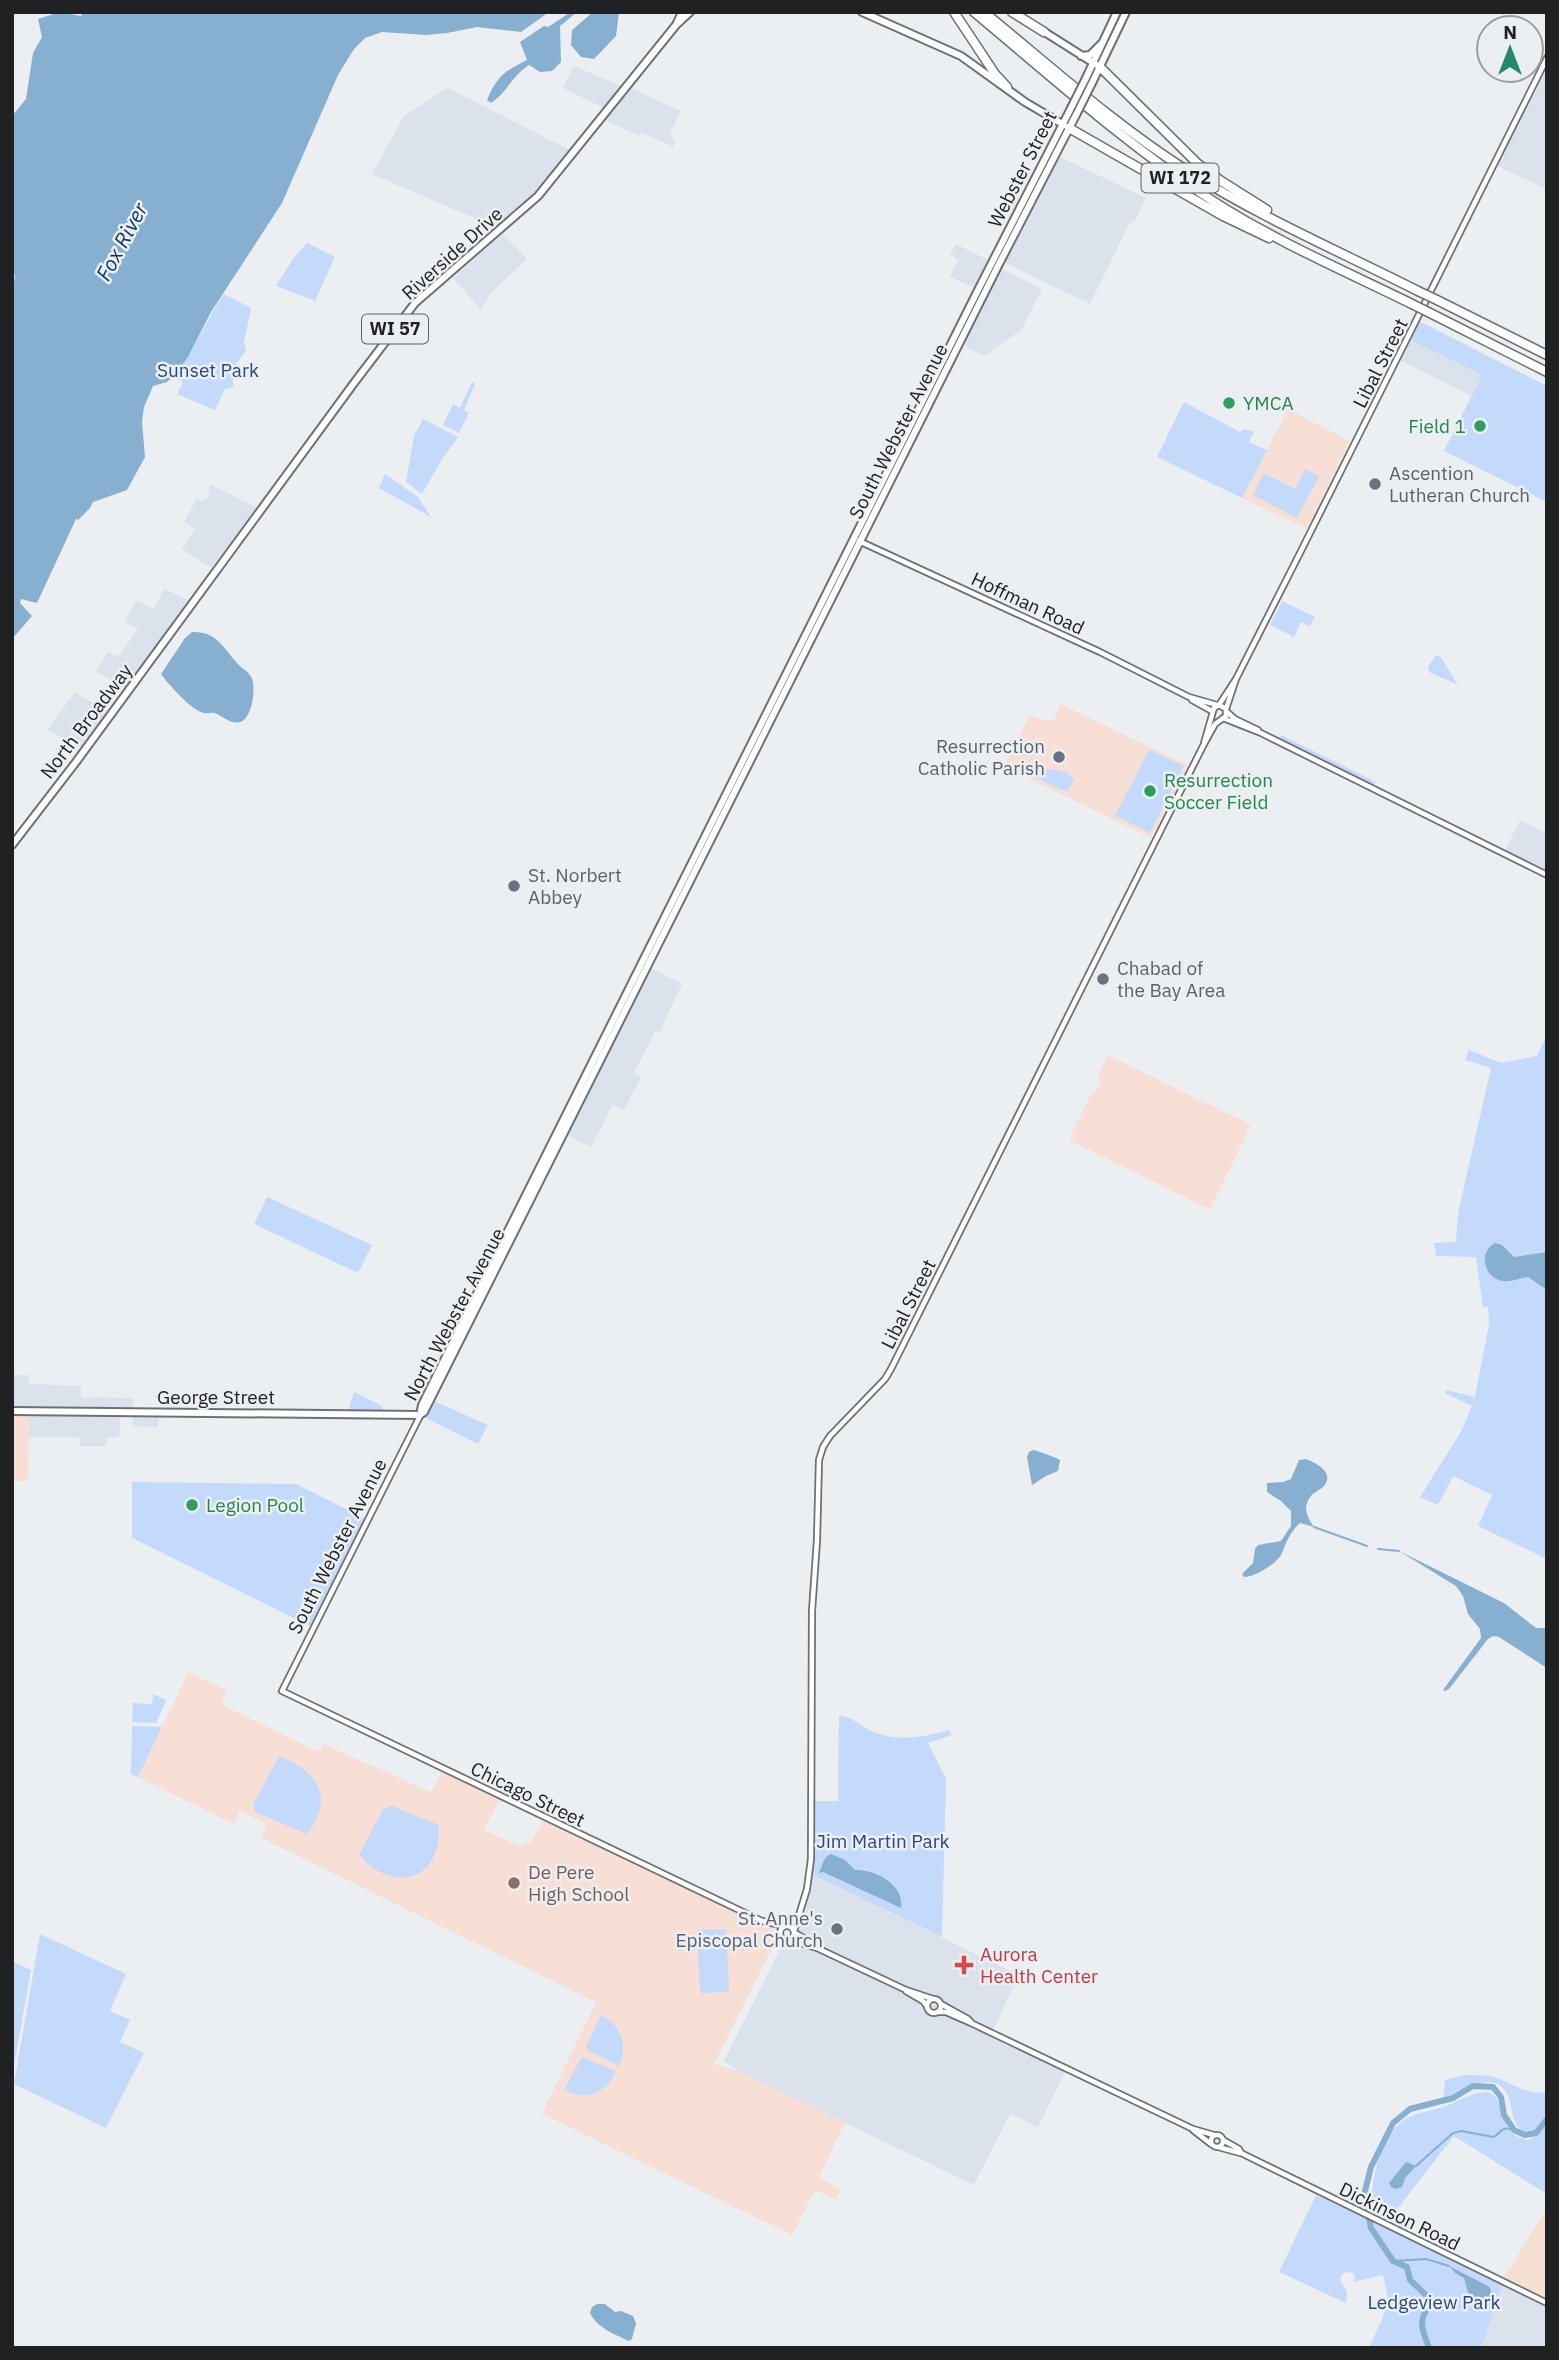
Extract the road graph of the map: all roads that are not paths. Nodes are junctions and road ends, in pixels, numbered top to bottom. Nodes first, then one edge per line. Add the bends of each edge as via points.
1 (682, 12) edge
2 (690, 12) edge
3 (862, 12) edge
4 (954, 12) edge
5 (974, 12) edge
6 (984, 12) edge
7 (1012, 12) edge
8 (1020, 12) edge
9 (1117, 12) edge
10 (1126, 12) edge
11 (676, 25) junction
12 (1044, 32) junction
13 (1102, 43) junction
14 (1080, 55) junction
15 (1547, 58) edge
16 (1097, 65) junction
17 (1007, 87) junction
18 (1066, 126) junction
19 (1299, 231) junction
20 (1001, 244) joint
21 (1323, 260) junction
22 (1547, 355) edge
23 (1547, 372) edge
24 (919, 416) junction
25 (857, 540) junction
26 (160, 648) joint
27 (1236, 679) junction
28 (1189, 697) junction
29 (1218, 705) junction
30 (1226, 710) junction
31 (1213, 714) junction
32 (1221, 719) junction
33 (1261, 733) junction
34 (1203, 746) junction
35 (12, 845) edge
36 (696, 862) junction
37 (1547, 874) edge
38 (422, 1405) junction
39 (12, 1411) edge
40 (381, 1414) junction
41 (420, 1415) junction
42 (282, 1691) joint
43 (800, 1906) junction
44 (762, 1921) junction
45 (785, 1926) junction
46 (794, 1932) junction
47 (780, 1935) junction
48 (790, 1940) junction
49 (817, 1948) junction
50 (905, 1990) junction
51 (933, 1999) junction
52 (941, 2004) junction
53 (928, 2007) junction
54 (937, 2012) junction
55 (971, 2023) junction
56 (1193, 2129) junction
57 (1214, 2135) junction
58 (1223, 2140) junction
59 (1214, 2146) junction
60 (1241, 2153) junction
61 (1547, 2303) edge

1 - 11 main road, Riverside Drive / WI 57
2 - 11 main road, Riverside Drive / WI 57
3 - 17 main road via 961,56
4 - 17 highway
5 - 21 highway, WI 172 via 1187,184
6 - 19 highway, WI 172 via 1160,153
7 - 12 highway
8 - 12 main road
9 - 13 main road, South Webster Avenue
10 - 16 main road, South Webster Avenue
11 - 26 main road, Riverside Drive / WI 57 via 538,196 415,303
12 - 14 main road
13 - 14 main road via 1090,55
13 - 16 main road, South Webster Avenue
14 - 16 main road
15 - 27 street, Libal Street
16 - 18 main road, South Webster Avenue, bridge
16 - 19 highway via 1198,163
17 - 18 main road
18 - 20 main road, Webster Street
18 - 21 highway via 1223,216
18 - 24 main road, South Webster Avenue
19 - 22 highway, WI 172, bridge
20 - 24 main road, South Webster Avenue
21 - 23 highway, WI 172, bridge
24 - 25 main road, South Webster Avenue
25 - 28 street, Hoffman Road
25 - 36 main road, South Webster Avenue
26 - 35 main road, North Broadway / WI 57
27 - 29 street, Libal Street
27 - 30 street, Libal Street
28 - 29 street, Hoffman Road
28 - 31 street, Hoffman Road
29 - 30 street, Hoffman Road
29 - 31 street, Libal Street
30 - 32 street, Libal Street
30 - 33 street
31 - 32 street, Hoffman Road
31 - 34 street, Libal Street
32 - 33 street
32 - 34 street, Libal Street
33 - 37 street
34 - 43 street, Libal Street via 891,1369 830,1436 820,1454 813,1611 811,1859
36 - 38 main road, North Webster Avenue
36 - 41 main road, North Webster Avenue
38 - 40 main road
38 - 41 main road, North Webster Avenue
39 - 40 main road, George Street
40 - 41 main road, George Street
41 - 42 street, South Webster Avenue
42 - 44 street, Chicago Street
43 - 45 street, Libal Street
43 - 46 street, Libal Street
44 - 45 street, Chicago Street
44 - 47 street, Chicago Street
45 - 46 street
45 - 47 street
46 - 48 street
46 - 49 street
47 - 48 street
48 - 49 street
49 - 50 street
50 - 51 street
50 - 53 street
51 - 52 street
51 - 53 street
52 - 54 street
52 - 55 street, Dickinson Road
53 - 54 street
54 - 55 street, Dickinson Road
55 - 56 street, Dickinson Road
56 - 57 street, Dickinson Road
56 - 59 street, Dickinson Road
57 - 58 street
57 - 59 street
58 - 59 street
58 - 60 street, Dickinson Road
59 - 60 street, Dickinson Road
60 - 61 street, Dickinson Road

